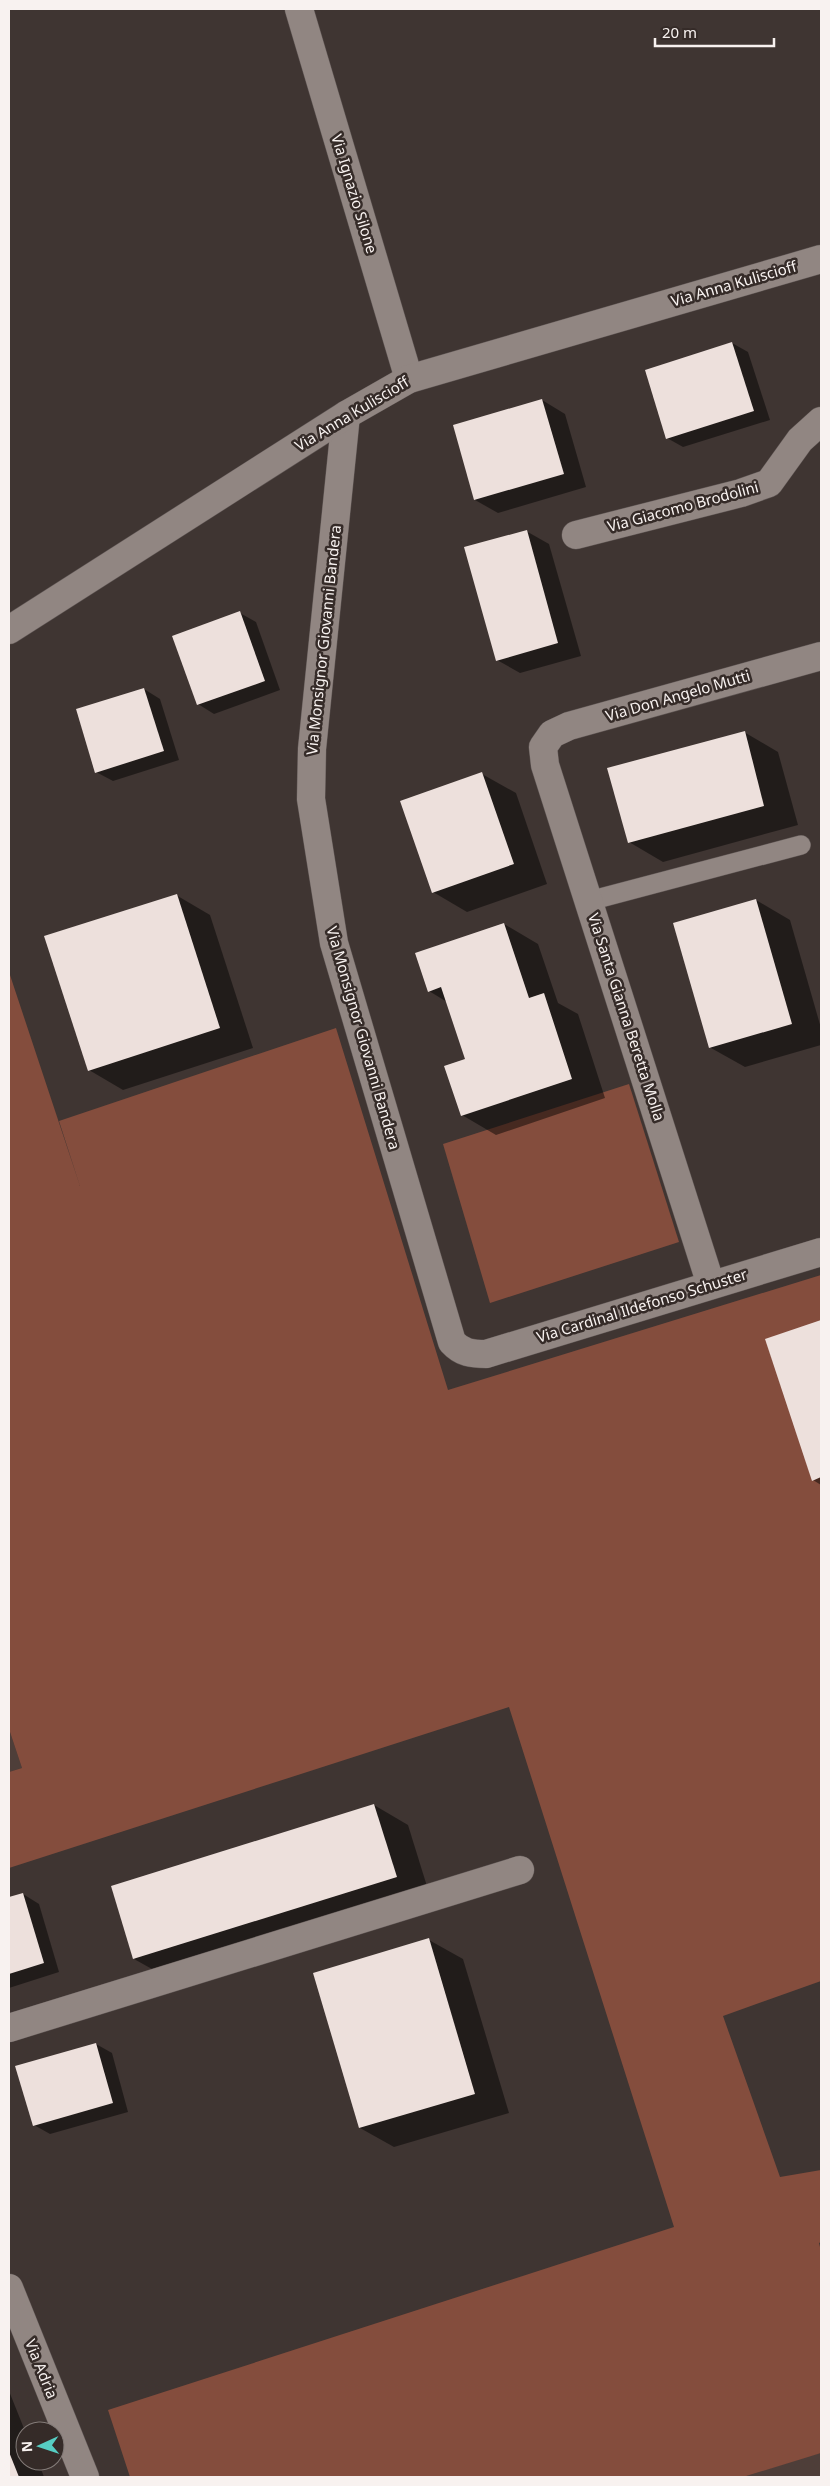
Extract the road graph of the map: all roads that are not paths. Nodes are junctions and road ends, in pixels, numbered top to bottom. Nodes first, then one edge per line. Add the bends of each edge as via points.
1 (299, 9) edge
2 (821, 259) edge
3 (409, 379) junction
4 (346, 415) junction
5 (821, 421) edge
6 (576, 536) dead end
7 (9, 630) edge
8 (821, 656) edge
9 (543, 747) joint
10 (801, 845) dead end
11 (589, 901) junction
12 (821, 1252) edge
13 (711, 1286) junction
14 (463, 1351) joint
15 (520, 1870) dead end
16 (9, 2028) edge
17 (9, 2288) edge
18 (85, 2477) edge

1 - 3 street, Via Ignazio Silone
2 - 3 street, Via Anna Kuliscioff
3 - 4 street, Via Anna Kuliscioff
4 - 7 street, Via Anna Kuliscioff
4 - 14 street, Via Monsignor Giovanni Bandera via 312,749 312,799 334,943 449,1335
5 - 6 street, Via Giacomo Brodolini via 800,440 769,483
8 - 9 street, Via Don Angelo Mutti via 569,726 552,734
9 - 11 street, Via Santa Gianna Beretta Molla via 545,764
10 - 11 lane
11 - 13 street, Via Santa Gianna Beretta Molla
12 - 13 street, Via Cardinal Ildefonso Schuster
13 - 14 street, Via Cardinal Ildefonso Schuster via 486,1354
15 - 16 street
17 - 18 street, Via Adria

